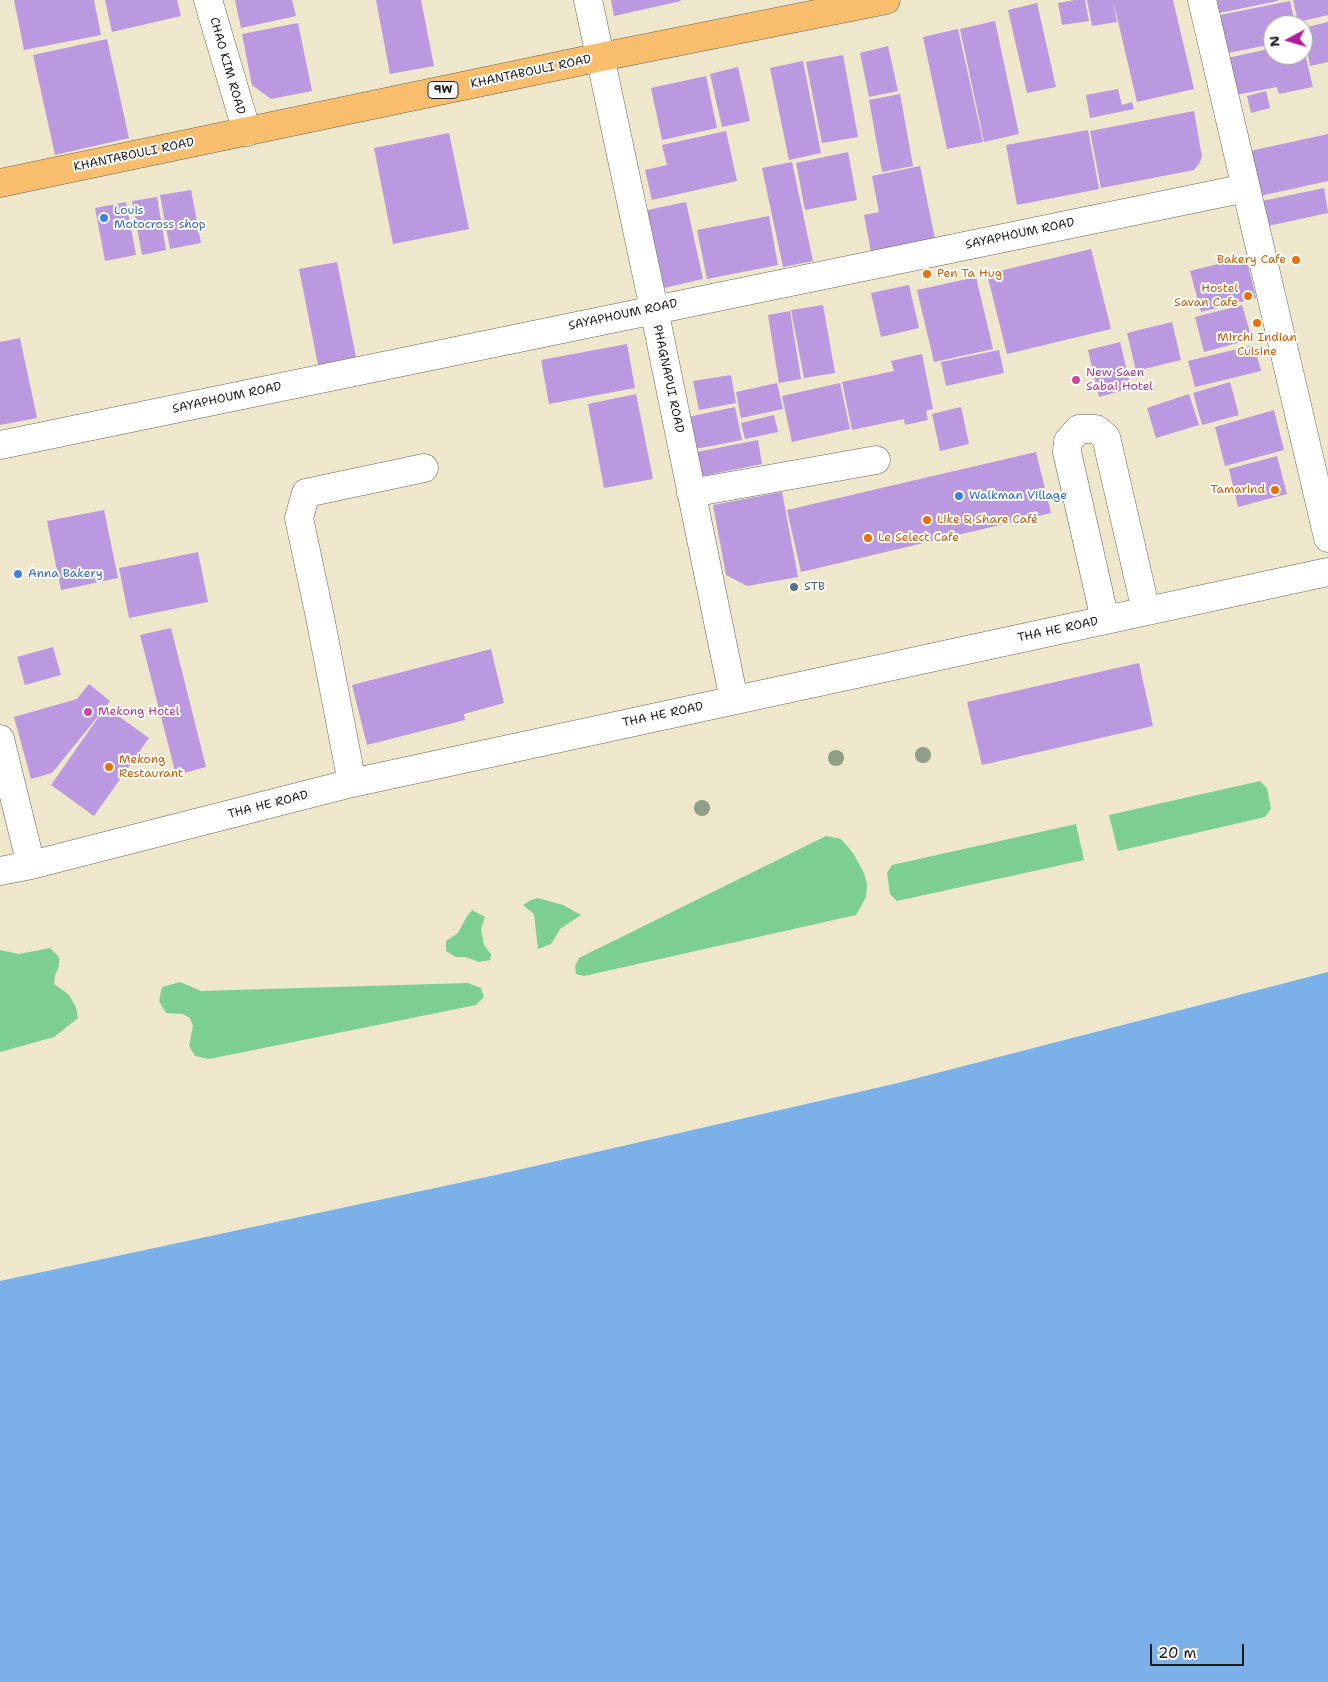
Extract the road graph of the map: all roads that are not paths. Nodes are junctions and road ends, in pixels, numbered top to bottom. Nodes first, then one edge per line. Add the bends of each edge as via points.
1 (208, 0) edge
2 (588, 0) edge
3 (886, 0) edge
4 (1202, 0) edge
5 (601, 57) junction
6 (247, 132) junction
7 (0, 183) edge
8 (1246, 188) junction
9 (654, 309) junction
10 (0, 445) edge
11 (876, 460) dead end
12 (424, 468) dead end
13 (691, 493) junction
14 (1328, 538) edge
15 (1328, 572) edge
16 (1146, 611) junction
17 (1105, 620) junction
18 (734, 700) junction
19 (0, 739) edge
20 (352, 783) junction
21 (32, 865) junction
22 (0, 871) edge

1 - 6 street, CHAO KIM ROAD
2 - 5 street, PHAGNAPUI ROAD
3 - 5 main road, KHANTABOULI ROAD / 9W
4 - 8 street
5 - 6 main road, KHANTABOULI ROAD / 9W
5 - 9 street, PHAGNAPUI ROAD
6 - 7 main road, KHANTABOULI ROAD / 9W
8 - 9 street, SAYAPHOUM ROAD
8 - 14 street
9 - 10 street, SAYAPHOUM ROAD
9 - 13 street, PHAGNAPUI ROAD
11 - 13 street
12 - 20 street via 306,493 299,518
13 - 18 street, PHAGNAPUI ROAD
15 - 16 street, THA HE ROAD
16 - 17 street, THA HE ROAD
16 - 17 street via 1106,438 1096,428 1079,429 1068,441 1067,452
17 - 18 street, THA HE ROAD
18 - 20 street, THA HE ROAD
19 - 21 street
20 - 21 street, THA HE ROAD
21 - 22 street, THA HE ROAD

